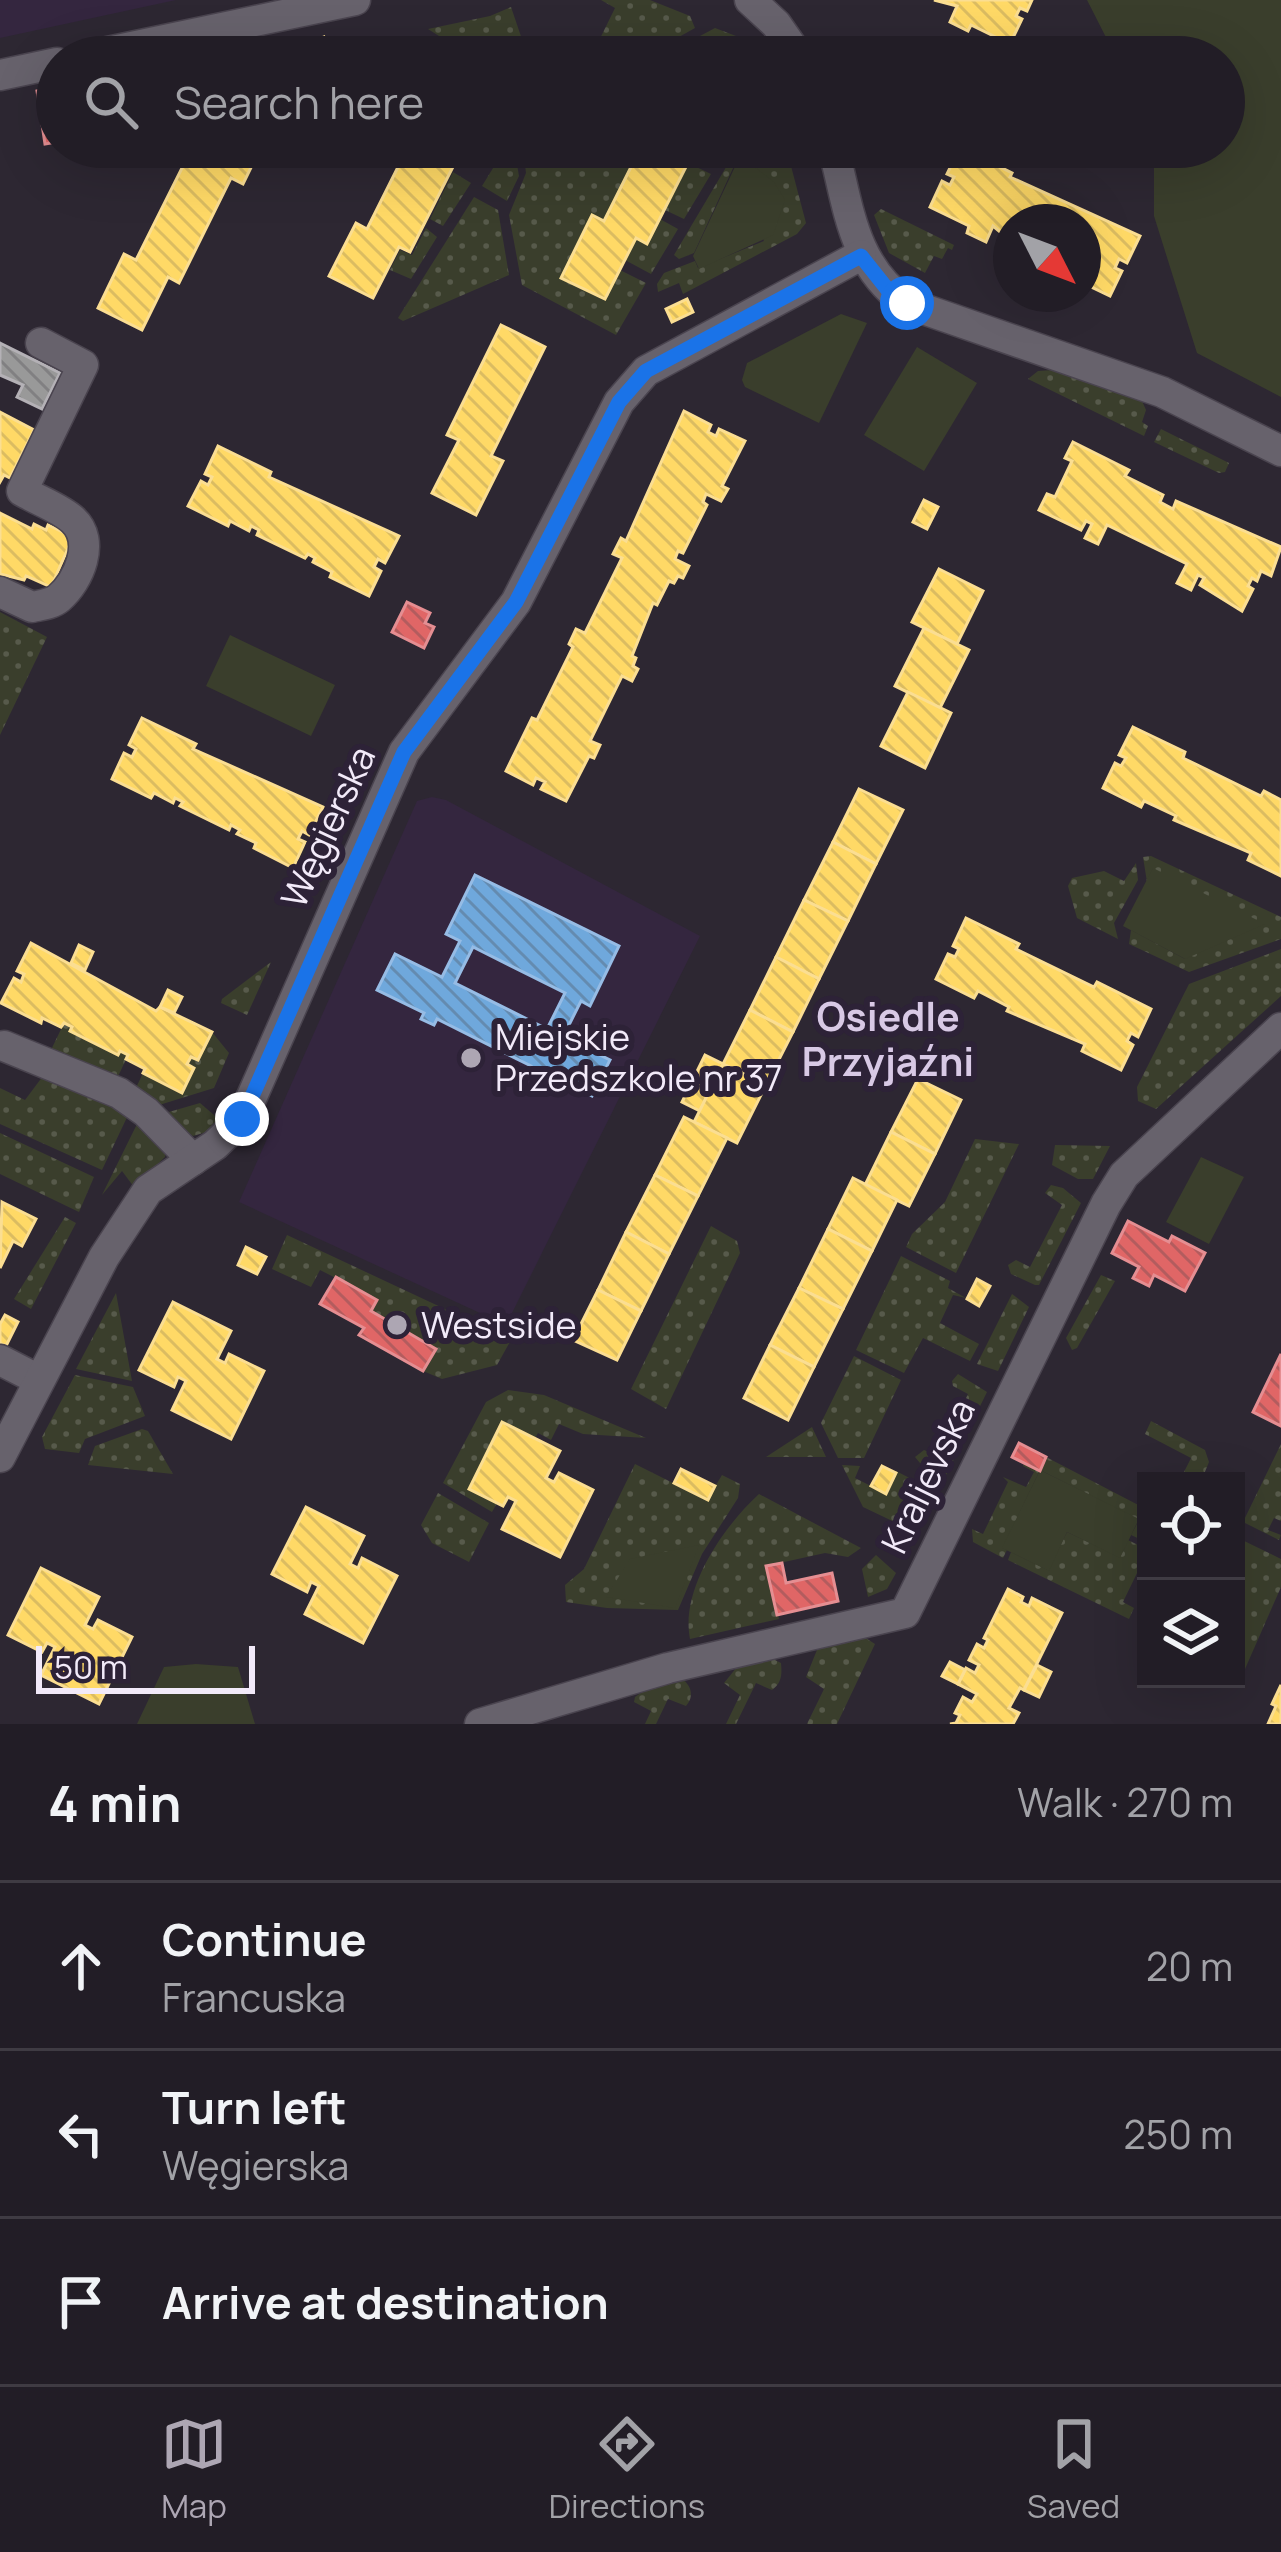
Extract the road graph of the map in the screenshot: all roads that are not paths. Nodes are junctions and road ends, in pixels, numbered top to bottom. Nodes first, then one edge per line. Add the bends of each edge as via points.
1 (355, 0) edge
2 (750, 0) edge
3 (184, 36) edge
4 (784, 36) edge
5 (36, 67) edge
6 (0, 74) edge
7 (838, 168) edge
8 (861, 256) junction
9 (41, 343) dead end
10 (1281, 451) edge
11 (0, 592) edge
12 (1281, 1028) edge
13 (4, 1046) dead end
14 (193, 1160) junction
15 (0, 1360) edge
16 (39, 1379) junction
17 (0, 1457) edge
18 (480, 1724) edge

1 - 3 street
2 - 4 street
5 - 6 street
7 - 8 street
8 - 10 street via 907,303 1159,391
8 - 14 street, Węgierska via 646,371 619,402 516,602 404,752 242,1119
9 - 11 street via 82,365 22,491 74,520 83,559 56,602 32,608
12 - 18 street, Kraljevska via 1124,1175 905,1613 668,1668
13 - 14 street via 118,1094
14 - 16 street, Węgierska via 148,1190
15 - 16 street
16 - 17 street, Węgierska

